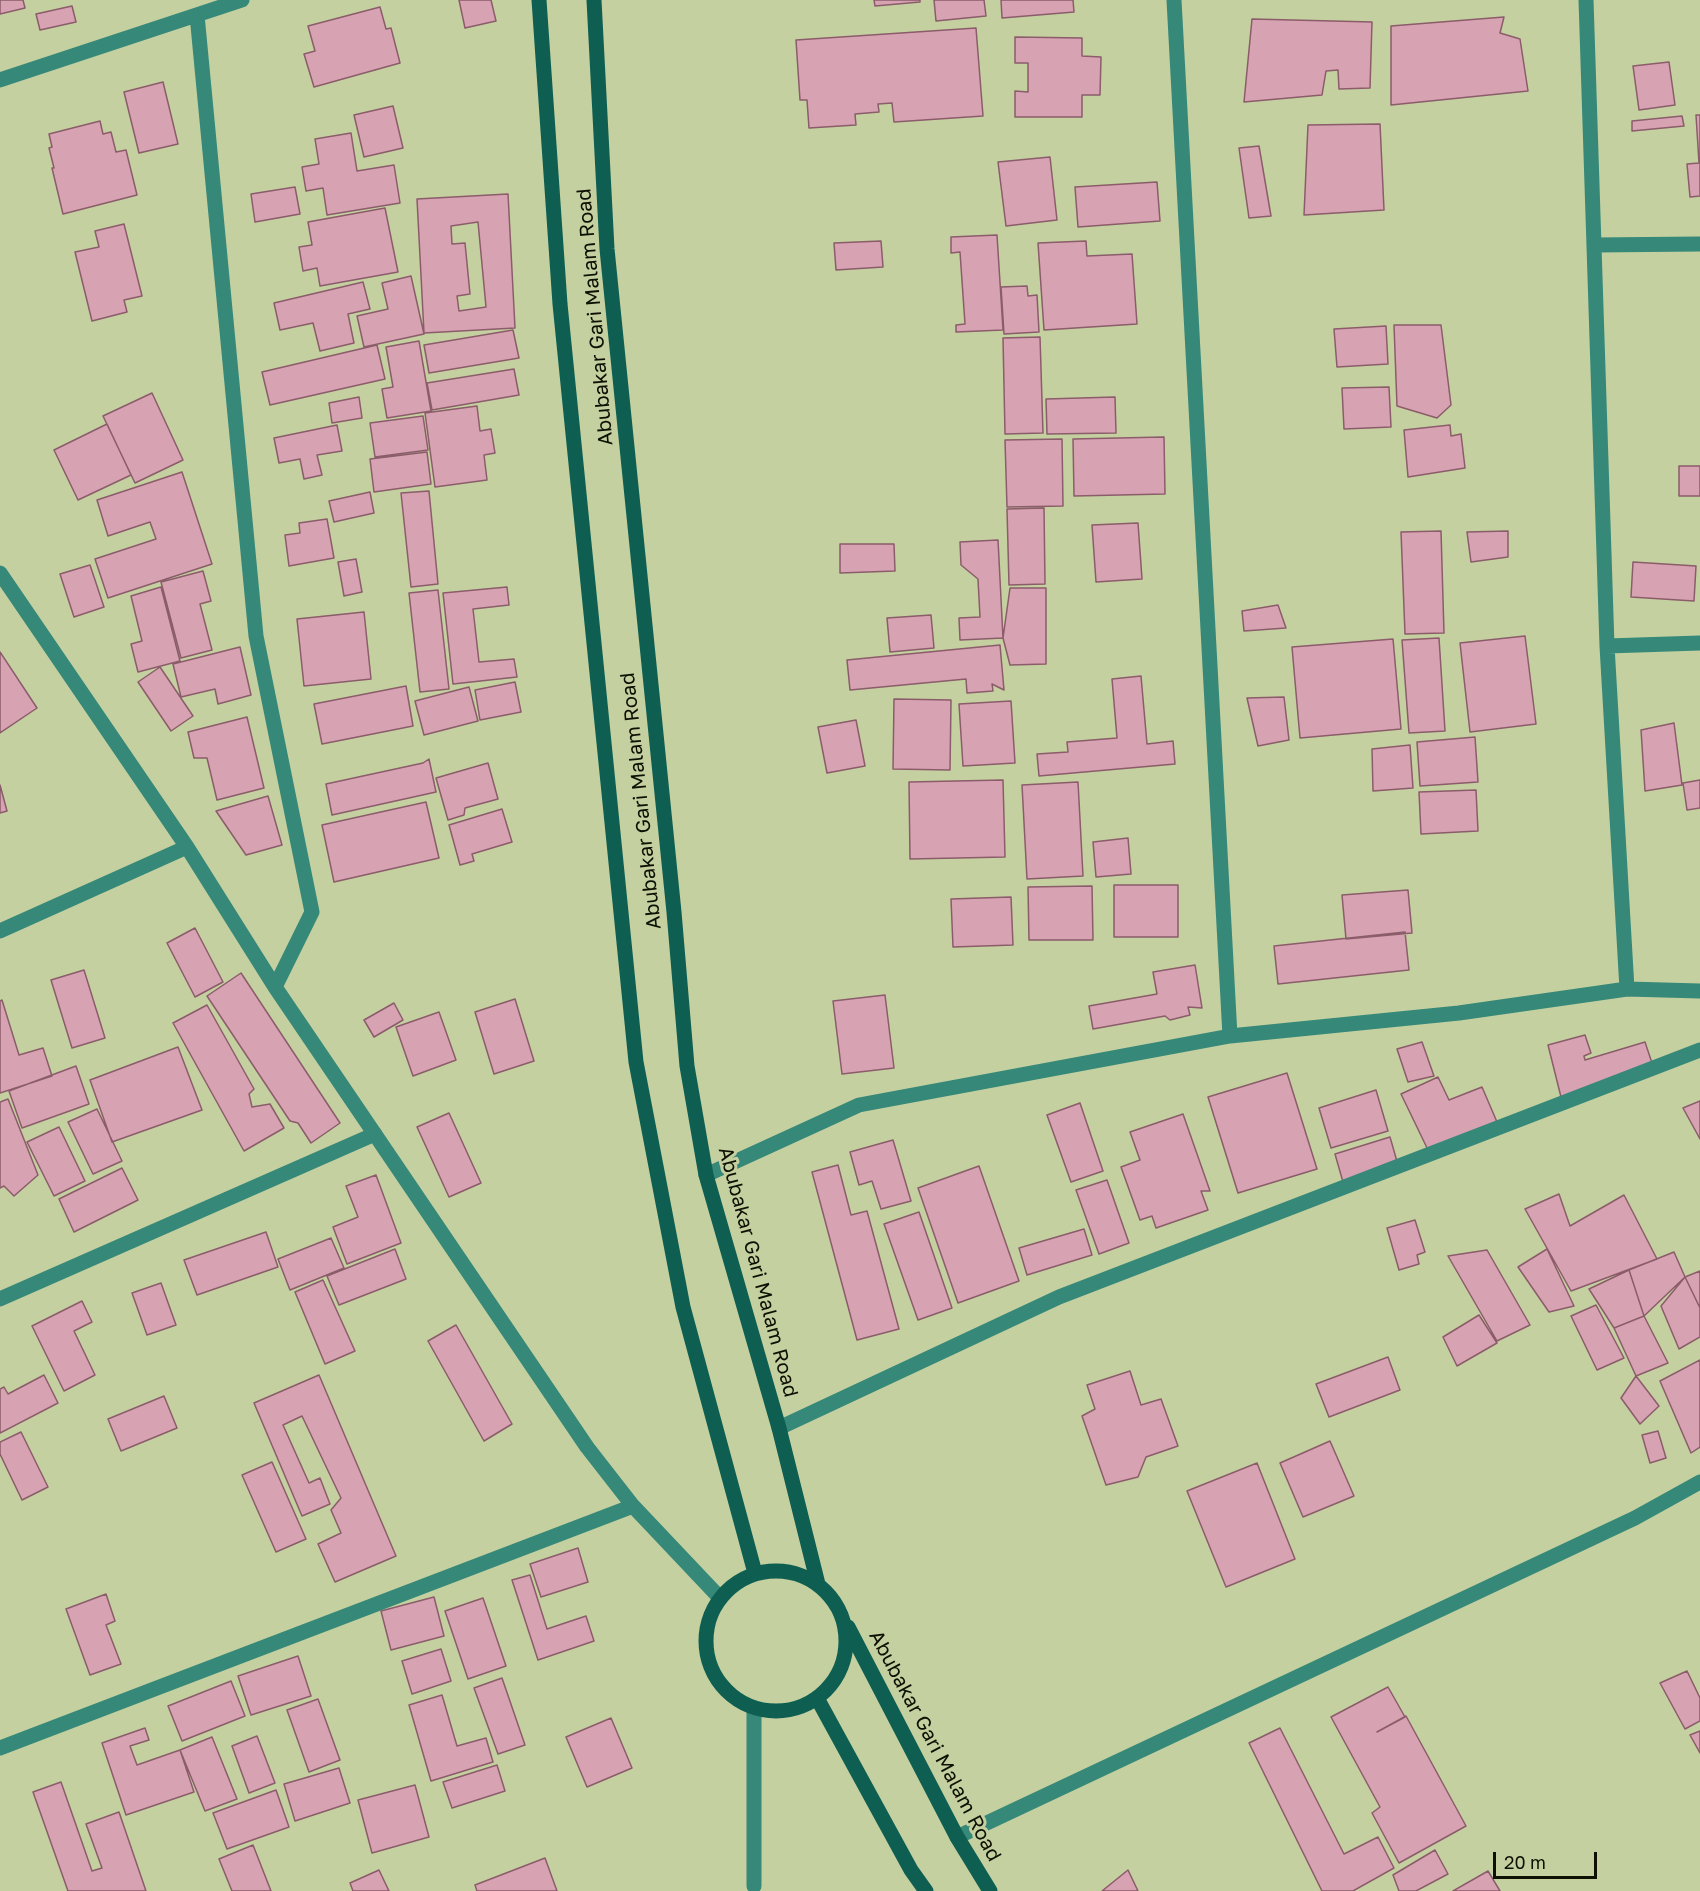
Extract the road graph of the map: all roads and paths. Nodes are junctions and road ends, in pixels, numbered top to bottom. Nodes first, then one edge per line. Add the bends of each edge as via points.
1 (242, 0) edge
2 (539, 0) edge
3 (594, 0) edge
4 (1174, 0) edge
5 (1586, 0) edge
6 (197, 15) junction
7 (0, 80) edge
8 (1700, 244) edge
9 (1594, 245) junction
10 (0, 573) edge
11 (1700, 643) edge
12 (1607, 646) junction
13 (187, 847) junction
14 (0, 931) edge
15 (275, 987) junction
16 (1627, 989) junction
17 (1700, 991) edge
18 (1230, 1036) junction
19 (1700, 1050) edge
20 (375, 1134) junction
21 (706, 1175) junction
22 (0, 1299) edge
23 (779, 1428) junction
24 (1700, 1482) edge
25 (633, 1506) junction
26 (755, 1573) junction
27 (818, 1584) junction
28 (720, 1598) junction
29 (844, 1620) junction
30 (817, 1698) junction
31 (754, 1708) junction
32 (0, 1748) edge
33 (957, 1837) junction
34 (750, 1889) edge
35 (926, 1891) edge
36 (990, 1891) edge

1 - 6 street
2 - 26 street via 560,304 636,1062 683,1307
3 - 21 street, Abubakar Gari Malam Road via 608,249 687,1066
4 - 18 street
5 - 9 street
6 - 7 street
6 - 15 street via 256,636 312,912
8 - 9 street
9 - 12 street
10 - 13 street
11 - 12 street
12 - 16 street
13 - 14 street
13 - 15 street
15 - 20 street
16 - 17 street
16 - 18 street via 1459,1013
18 - 21 street via 859,1106
19 - 23 street via 1059,1297
20 - 22 street
20 - 25 street via 587,1447
21 - 23 street, Abubakar Gari Malam Road
23 - 27 street, Abubakar Gari Malam Road
24 - 33 street via 1624,1523
25 - 28 street
25 - 32 street
26 - 27 street via 777,1570 799,1574
26 - 28 street via 735,1583
27 - 29 street via 834,1599
28 - 31 street via 710,1618 706,1640 709,1662 719,1682 734,1698
29 - 30 street via 847,1642 843,1664 833,1683
29 - 33 street, Abubakar Gari Malam Road
30 - 31 street via 798,1708 776,1712
30 - 35 street
31 - 34 street
33 - 36 street, Abubakar Gari Malam Road

